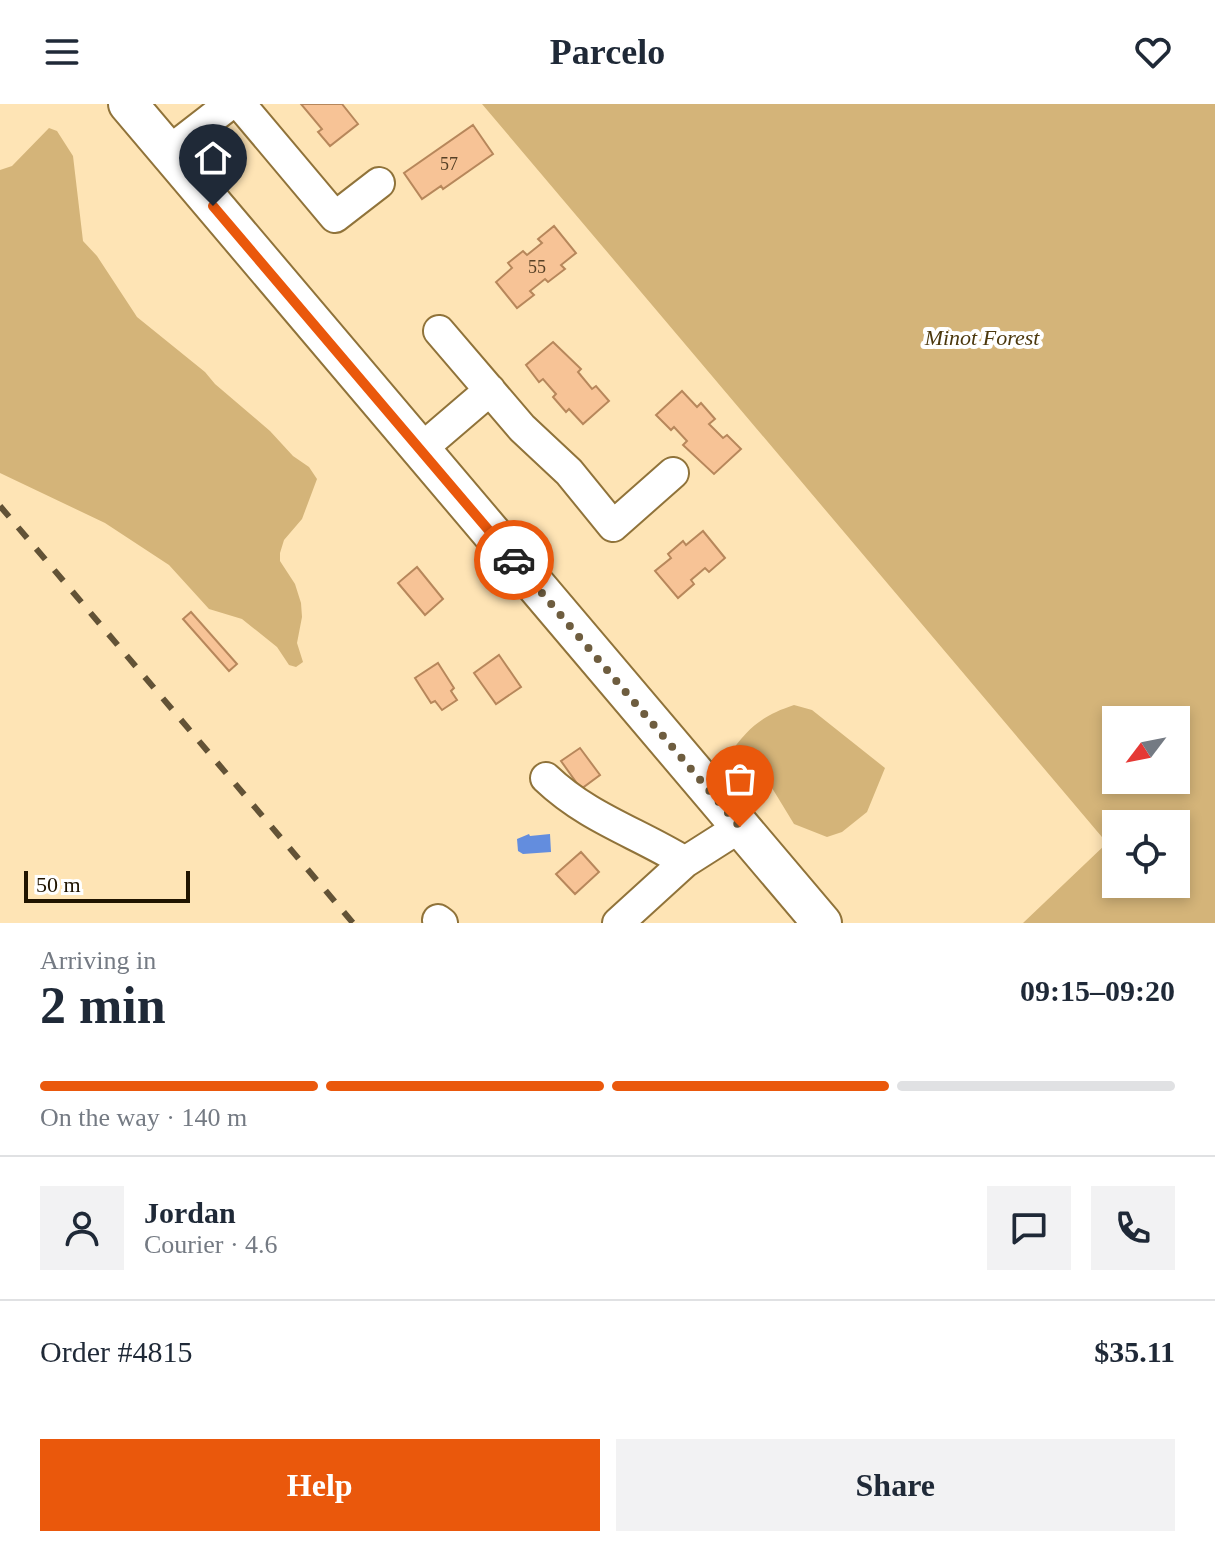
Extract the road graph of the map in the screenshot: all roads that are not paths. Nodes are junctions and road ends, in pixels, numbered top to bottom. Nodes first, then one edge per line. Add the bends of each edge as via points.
1 (128, 104) edge
2 (230, 104) edge
3 (240, 104) edge
4 (168, 152) junction
5 (379, 183) dead end
6 (439, 331) dead end
7 (490, 390) junction
8 (420, 450) junction
9 (673, 473) dead end
10 (546, 778) dead end
11 (740, 827) junction
12 (685, 862) junction
13 (618, 923) edge
14 (822, 923) edge

1 - 4 main road
2 - 4 street
3 - 5 street via 335,217
4 - 8 main road
6 - 7 street
7 - 8 street
7 - 9 street via 613,526
8 - 11 main road
10 - 12 street via 590,813
11 - 12 street
11 - 14 main road
12 - 13 street

